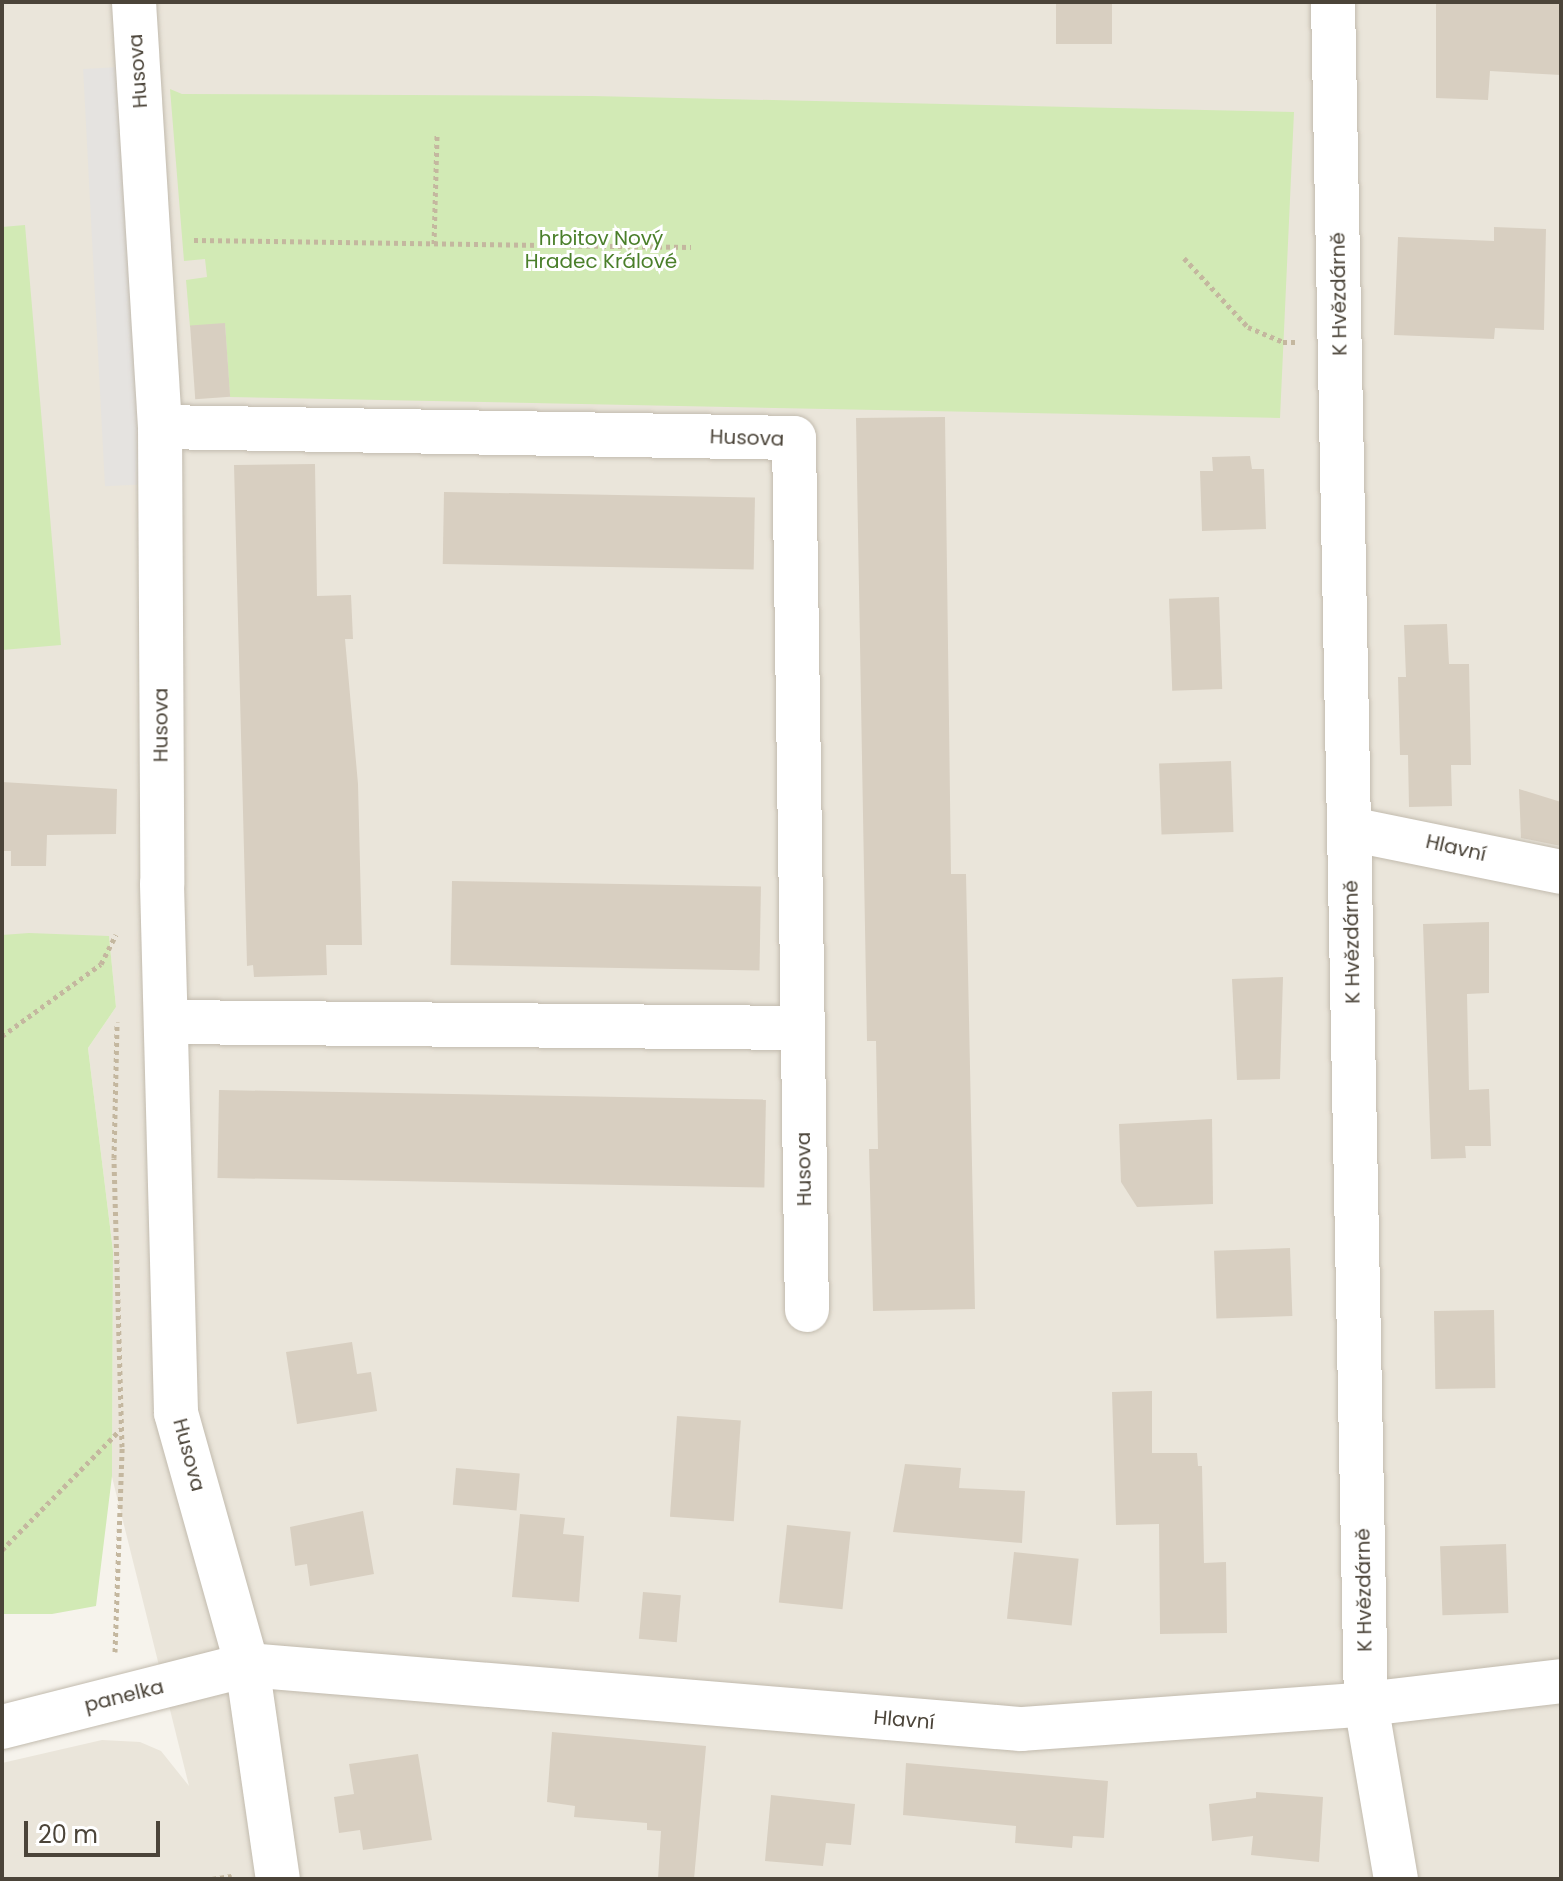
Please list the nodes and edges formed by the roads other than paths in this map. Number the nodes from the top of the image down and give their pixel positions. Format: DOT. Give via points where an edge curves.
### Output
graph roads {
  1 [pos="134,2"];
  2 [pos="1333,2"];
  3 [pos="160,427"];
  4 [pos="1350,829"];
  5 [pos="1561,872"];
  6 [pos="166,1022"];
  7 [pos="800,1028"];
  8 [pos="807,1310"];
  9 [pos="247,1665"];
  10 [pos="1561,1681"];
  11 [pos="1366,1704"];
  12 [pos="2,1727"];
  13 [pos="278,1879"];
  14 [pos="1396,1879"];
  1 -- 3 [label="street, Husova"];
  2 -- 4 [label="street, K Hvězdárně"];
  3 -- 6 [label="street, Husova"];
  3 -- 7 [label="street, Husova" via="794,438"];
  4 -- 5 [label="street, Hlavní"];
  4 -- 11 [label="street, K Hvězdárně"];
  6 -- 7 [label="street"];
  6 -- 9 [label="street, Husova" via="176,1413"];
  7 -- 8 [label="street, Husova"];
  9 -- 11 [label="street, Hlavní" via="1021,1729"];
  9 -- 12 [label="street, panelka"];
  9 -- 13 [label="street, Husova"];
  10 -- 11 [label="street, Hlavní"];
  11 -- 14 [label="street, K Hvězdárně"];
}
